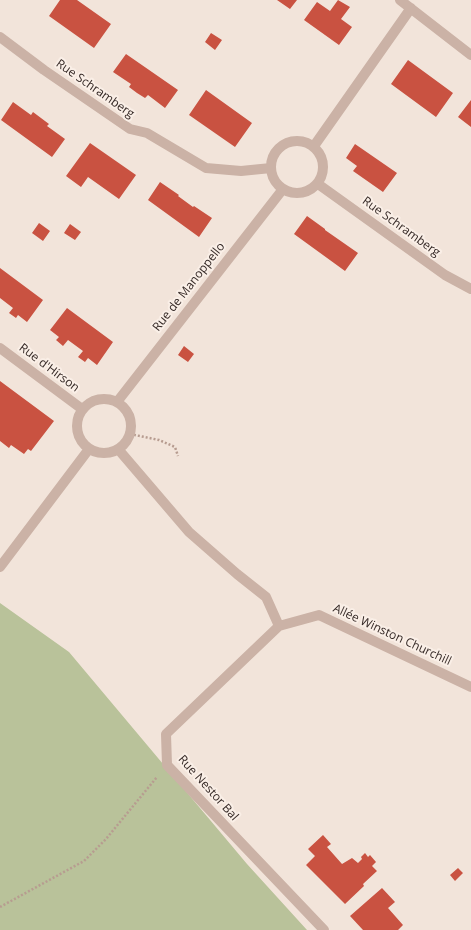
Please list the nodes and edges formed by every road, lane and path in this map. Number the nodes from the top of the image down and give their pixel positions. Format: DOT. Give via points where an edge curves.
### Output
graph roads {
  1 [pos="400,0"];
  2 [pos="412,8"];
  3 [pos="0,36"];
  4 [pos="471,55"];
  5 [pos="314,146"];
  6 [pos="271,168"];
  7 [pos="318,184"];
  8 [pos="283,189"];
  9 [pos="471,289"];
  10 [pos="0,348"];
  11 [pos="117,402"];
  12 [pos="82,409"];
  13 [pos="130,434"];
  14 [pos="89,449"];
  15 [pos="118,449"];
  16 [pos="178,456"];
  17 [pos="0,567"];
  18 [pos="279,626"];
  19 [pos="471,687"];
  20 [pos="167,765"];
  21 [pos="0,907"];
  22 [pos="324,930"];
  1 -- 2 [label="street"];
  2 -- 4 [label="street"];
  2 -- 5 [label="street"];
  3 -- 6 [label="street, Rue Schramberg" via="44,70 130,129 147,133 206,168 241,172"];
  5 -- 6 [label="street" via="299,140 286,143 273,156"];
  5 -- 7 [label="street" via="323,160 324,168"];
  6 -- 8 [label="street" via="274,179"];
  7 -- 8 [label="street" via="305,192 297,193"];
  7 -- 9 [label="street, Rue Schramberg" via="445,275"];
  8 -- 11 [label="street, Rue de Manoppello"];
  10 -- 12 [label="street, Rue d'Hirson"];
  11 -- 12 [label="street" via="102,399 93,401"];
  11 -- 13 [label="street" via="129,416"];
  12 -- 14 [label="street" via="76,427"];
  13 -- 15 [label="street"];
  13 -- 16 [label="path" via="159,440 175,447"];
  14 -- 15 [label="street" via="100,453"];
  14 -- 17 [label="street"];
  15 -- 18 [label="street" via="189,532 266,597"];
  18 -- 19 [label="street, Allée Winston Churchill" via="319,615"];
  18 -- 20 [label="street, Rue Nestor Bal" via="166,734"];
  20 -- 21 [label="path" via="106,840 84,861"];
  20 -- 22 [label="street, Rue Nestor Bal"];
}
